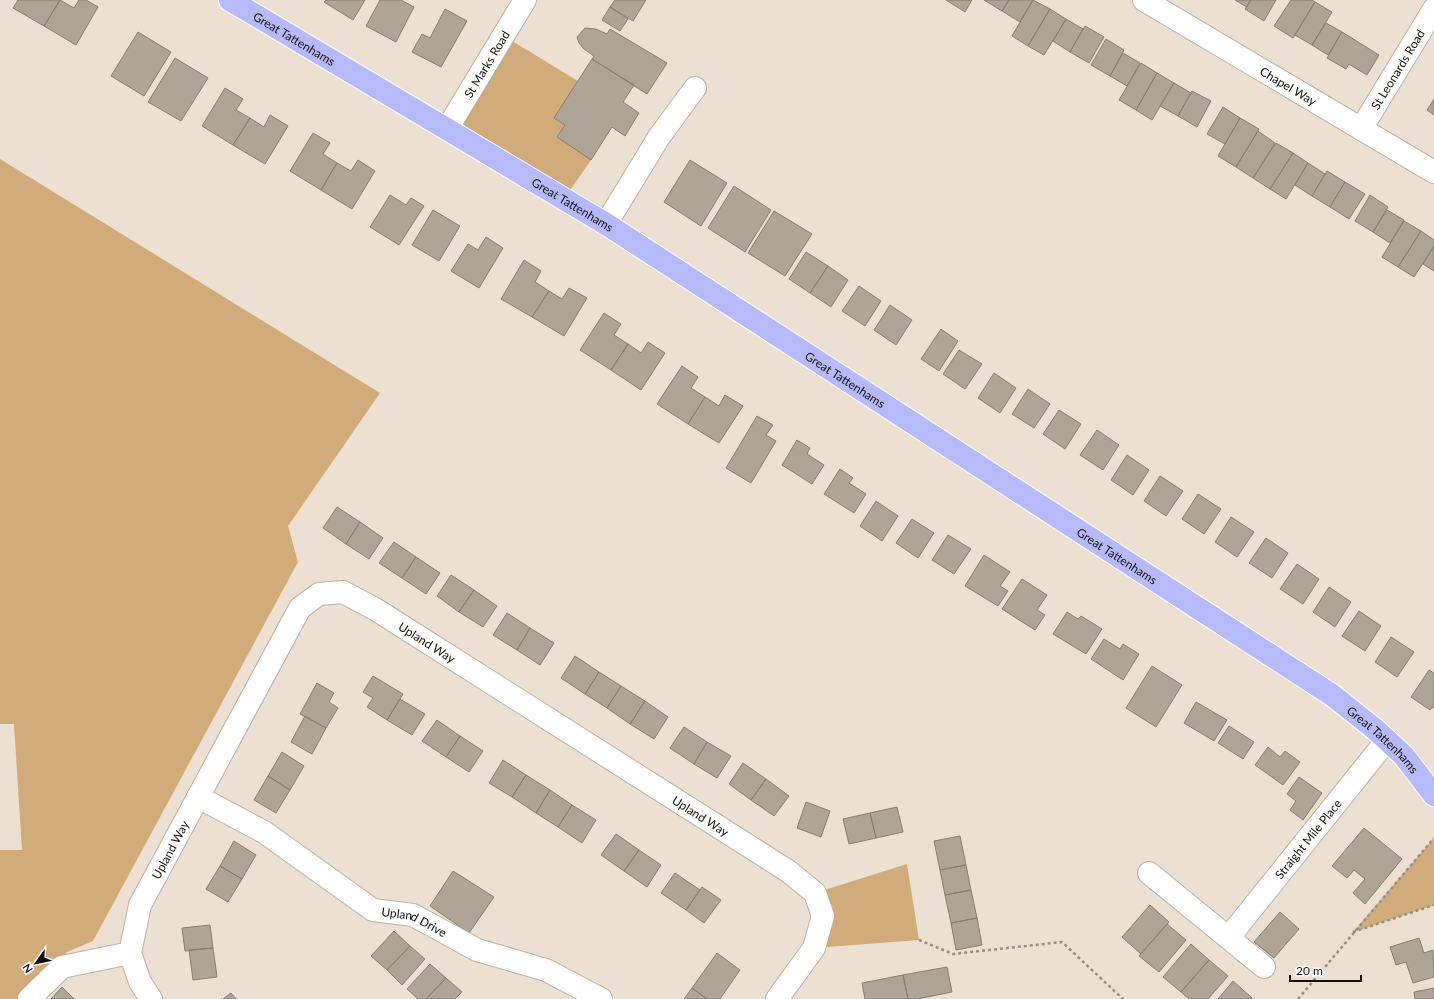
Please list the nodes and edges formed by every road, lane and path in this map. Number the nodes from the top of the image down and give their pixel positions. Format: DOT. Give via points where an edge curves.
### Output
graph roads {
  1 [pos="230,0"];
  2 [pos="525,0"];
  3 [pos="1144,0"];
  4 [pos="1434,9"];
  5 [pos="696,88"];
  6 [pos="447,129"];
  7 [pos="1361,129"];
  8 [pos="1434,172"];
  9 [pos="606,224"];
  10 [pos="1387,740"];
  11 [pos="1434,795"];
  12 [pos="198,798"];
  13 [pos="1434,838"];
  14 [pos="1149,873"];
  15 [pos="1434,905"];
  16 [pos="1353,932"];
  17 [pos="1229,937"];
  18 [pos="919,940"];
  19 [pos="130,953"];
  20 [pos="1264,967"];
  21 [pos="29,999"];
  22 [pos="151,999"];
  23 [pos="601,999"];
  24 [pos="777,999"];
  25 [pos="1123,999"];
  26 [pos="1298,999"];
  1 -- 6 [label="main road, Great Tattenhams"];
  2 -- 6 [label="street, St Marks Road"];
  3 -- 7 [label="street, Chapel Way"];
  4 -- 7 [label="street, St Leonards Road"];
  5 -- 9 [label="street" via="659,137"];
  6 -- 9 [label="main road, Great Tattenhams"];
  7 -- 8 [label="street, Chapel Way"];
  9 -- 10 [label="main road, Great Tattenhams" via="1332,695"];
  10 -- 11 [label="main road, Great Tattenhams" via="1404,756"];
  10 -- 17 [label="street, Straight Mile Place"];
  12 -- 19 [label="street, Upland Way" via="140,905"];
  12 -- 23 [label="street, Upland Drive" via="264,832 373,910 413,915 477,950 546,970"];
  12 -- 24 [label="street, Upland Way" via="300,608 319,594 343,592 375,609 788,871 815,893 823,916 814,948"];
  13 -- 16 [label="path"];
  14 -- 17 [label="street"];
  15 -- 16 [label="path"];
  16 -- 26 [label="path"];
  17 -- 20 [label="street"];
  18 -- 25 [label="path" via="953,954 1062,942"];
  19 -- 21 [label="street" via="62,967"];
  19 -- 22 [label="street" via="140,982"];
}
